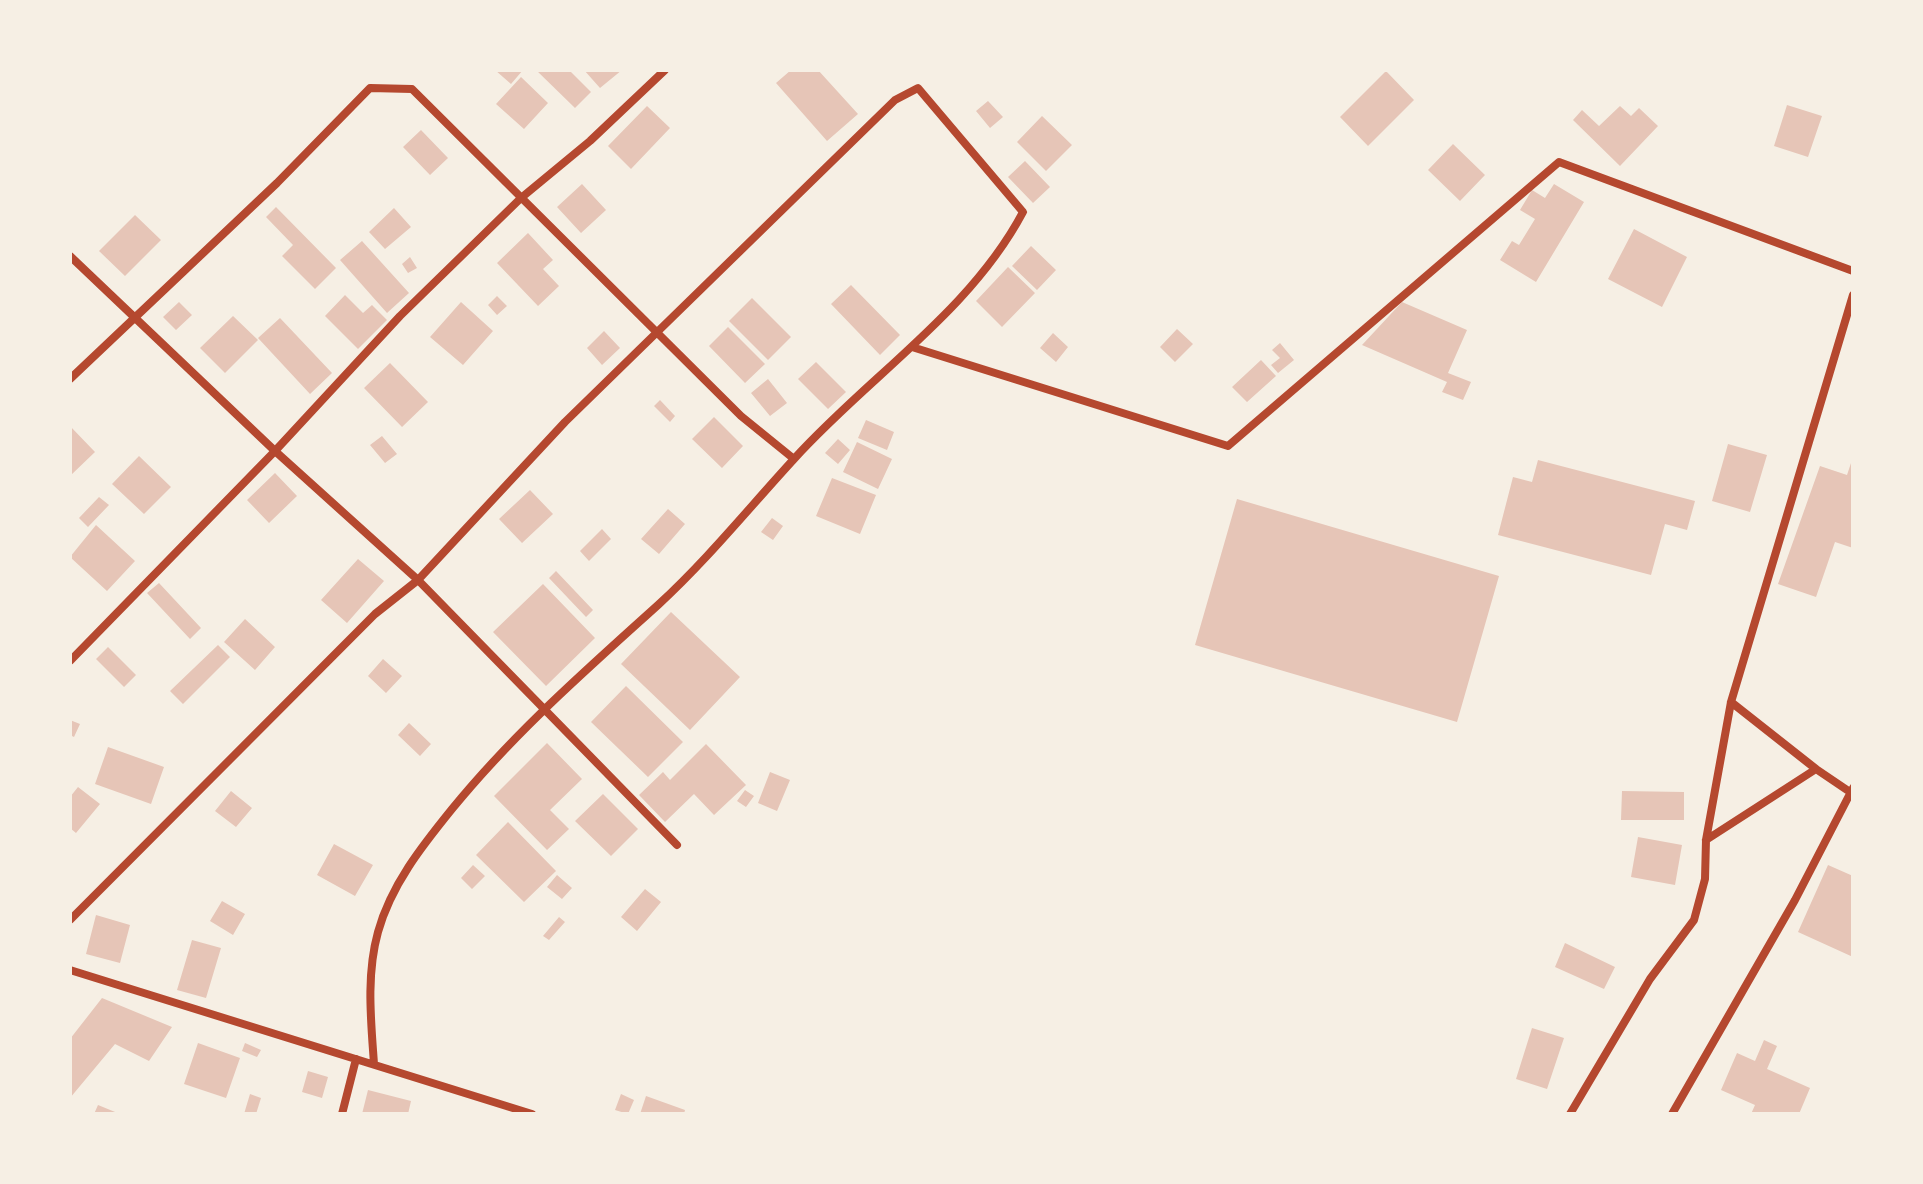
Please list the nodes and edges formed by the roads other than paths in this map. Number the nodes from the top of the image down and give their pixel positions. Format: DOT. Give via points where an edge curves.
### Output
graph roads {
  1 [pos="665,70"];
  2 [pos="521,198"];
  3 [pos="70,256"];
  4 [pos="1853,271"];
  5 [pos="1853,295"];
  6 [pos="134,316"];
  7 [pos="659,334"];
  8 [pos="912,347"];
  9 [pos="70,379"];
  10 [pos="275,451"];
  11 [pos="794,459"];
  12 [pos="418,580"];
  13 [pos="70,661"];
  14 [pos="1731,702"];
  15 [pos="543,707"];
  16 [pos="1816,769"];
  17 [pos="1851,790"];
  18 [pos="1706,840"];
  19 [pos="677,845"];
  20 [pos="70,920"];
  21 [pos="70,970"];
  22 [pos="356,1059"];
  23 [pos="374,1064"];
  24 [pos="342,1114"];
  25 [pos="532,1114"];
  26 [pos="1570,1114"];
  27 [pos="1672,1114"];
  1 -- 2 [label="street"];
  2 -- 6 [label="street" via="412,89 370,88"];
  2 -- 7 [label="street"];
  2 -- 10 [label="street" via="400,316"];
  3 -- 6 [label="street"];
  4 -- 8 [label="street" via="1559,162 1228,446"];
  5 -- 14 [label="street"];
  6 -- 9 [label="street"];
  6 -- 10 [label="street"];
  7 -- 8 [label="street" via="895,100 918,88 1023,212 1004,248"];
  7 -- 11 [label="street" via="741,416"];
  7 -- 12 [label="street" via="565,422"];
  8 -- 11 [label="street"];
  10 -- 12 [label="street"];
  10 -- 13 [label="street"];
  11 -- 15 [label="street" via="661,602"];
  12 -- 15 [label="street"];
  12 -- 20 [label="street" via="375,614"];
  14 -- 16 [label="street"];
  14 -- 18 [label="street"];
  15 -- 19 [label="street"];
  15 -- 23 [label="street" via="411,859 378,931 369,995"];
  16 -- 17 [label="street"];
  16 -- 18 [label="street"];
  17 -- 27 [label="street" via="1795,900"];
  18 -- 26 [label="street" via="1705,879 1694,920 1650,979"];
  21 -- 22 [label="street"];
  22 -- 23 [label="street"];
  22 -- 24 [label="street"];
  23 -- 25 [label="street"];
}
